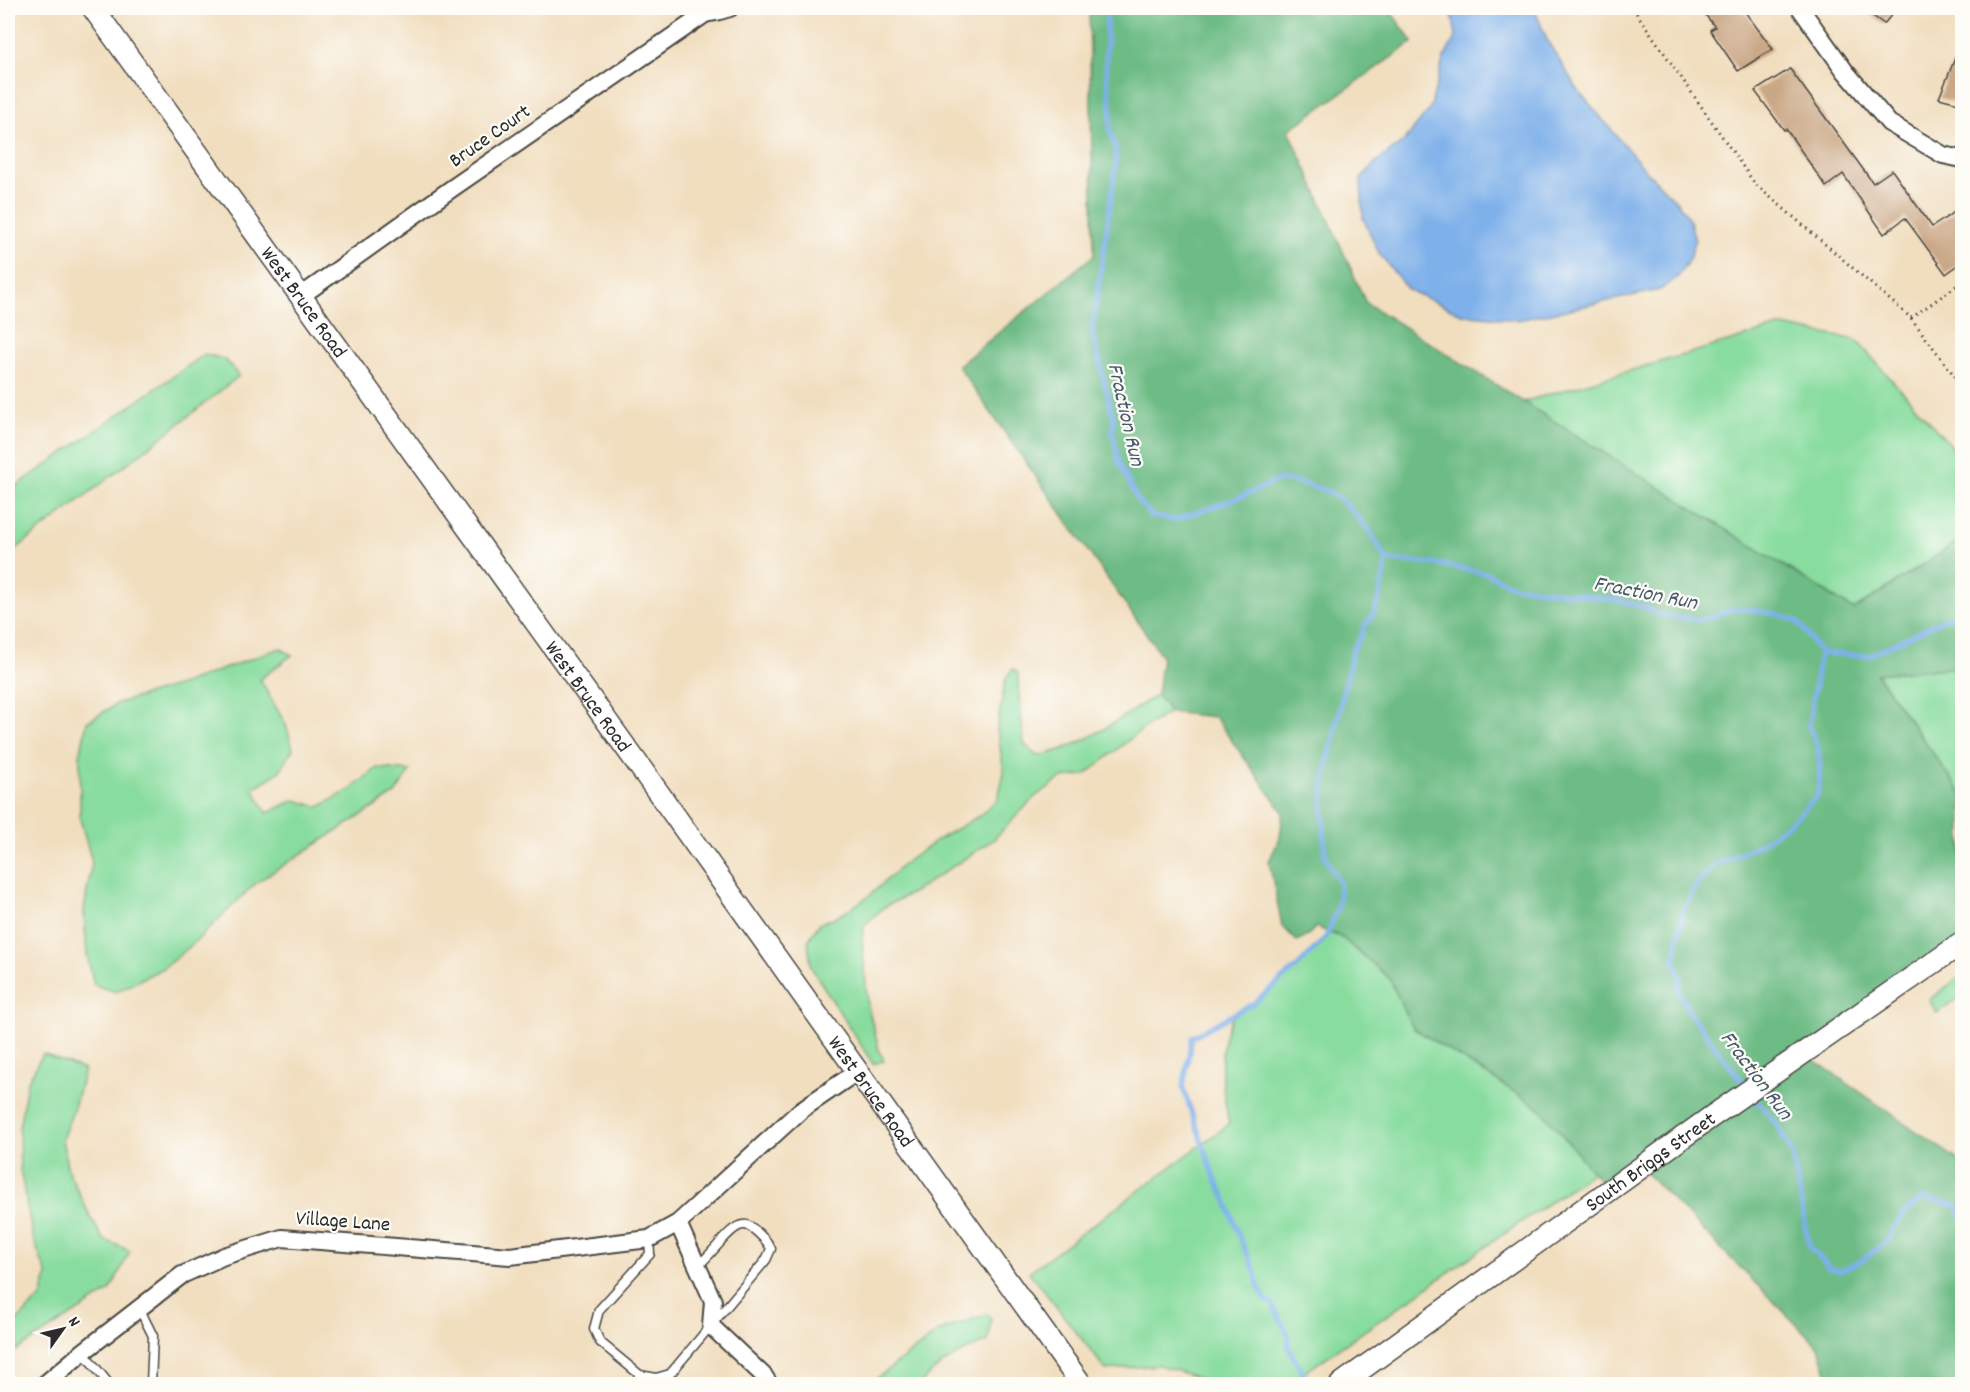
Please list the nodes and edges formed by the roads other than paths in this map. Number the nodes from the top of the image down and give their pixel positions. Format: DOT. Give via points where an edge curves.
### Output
graph roads {
  1 [pos="93,8"];
  2 [pos="730,8"];
  3 [pos="1800,8"];
  4 [pos="706,10"];
  5 [pos="1962,159"];
  6 [pos="301,296"];
  7 [pos="1962,943"];
  8 [pos="858,1071"];
  9 [pos="678,1223"];
  10 [pos="648,1239"];
  11 [pos="697,1266"];
  12 [pos="139,1308"];
  13 [pos="711,1326"];
  14 [pos="82,1352"];
  15 [pos="45,1384"];
  16 [pos="109,1384"];
  17 [pos="151,1384"];
  18 [pos="770,1384"];
  19 [pos="1081,1384"];
  20 [pos="1341,1384"];
  1 -- 6 [label="street, West Bruce Road"];
  2 -- 4 [label="street, Bruce Court"];
  3 -- 5 [label="street" via="1889,123 1943,155"];
  4 -- 6 [label="street, Bruce Court"];
  6 -- 8 [label="street, West Bruce Road"];
  7 -- 20 [label="street, South Briggs Street"];
  8 -- 9 [label="street, Village Lane" via="801,1110"];
  8 -- 19 [label="street, West Bruce Road"];
  9 -- 10 [label="street, Village Lane"];
  9 -- 11 [label="street"];
  10 -- 12 [label="street, Village Lane" via="510,1256 282,1238 224,1256 182,1275"];
  10 -- 13 [label="lane" via="650,1254 599,1310 594,1329 600,1342 640,1375 656,1378 670,1374"];
  11 -- 13 [label="street" via="713,1301"];
  11 -- 13 [label="lane" via="742,1225 748,1225 771,1249"];
  12 -- 14 [label="street, Village Lane"];
  12 -- 17 [label="lane" via="153,1336"];
  13 -- 18 [label="street"];
  14 -- 15 [label="street, Village Lane"];
  14 -- 16 [label="lane"];
}
